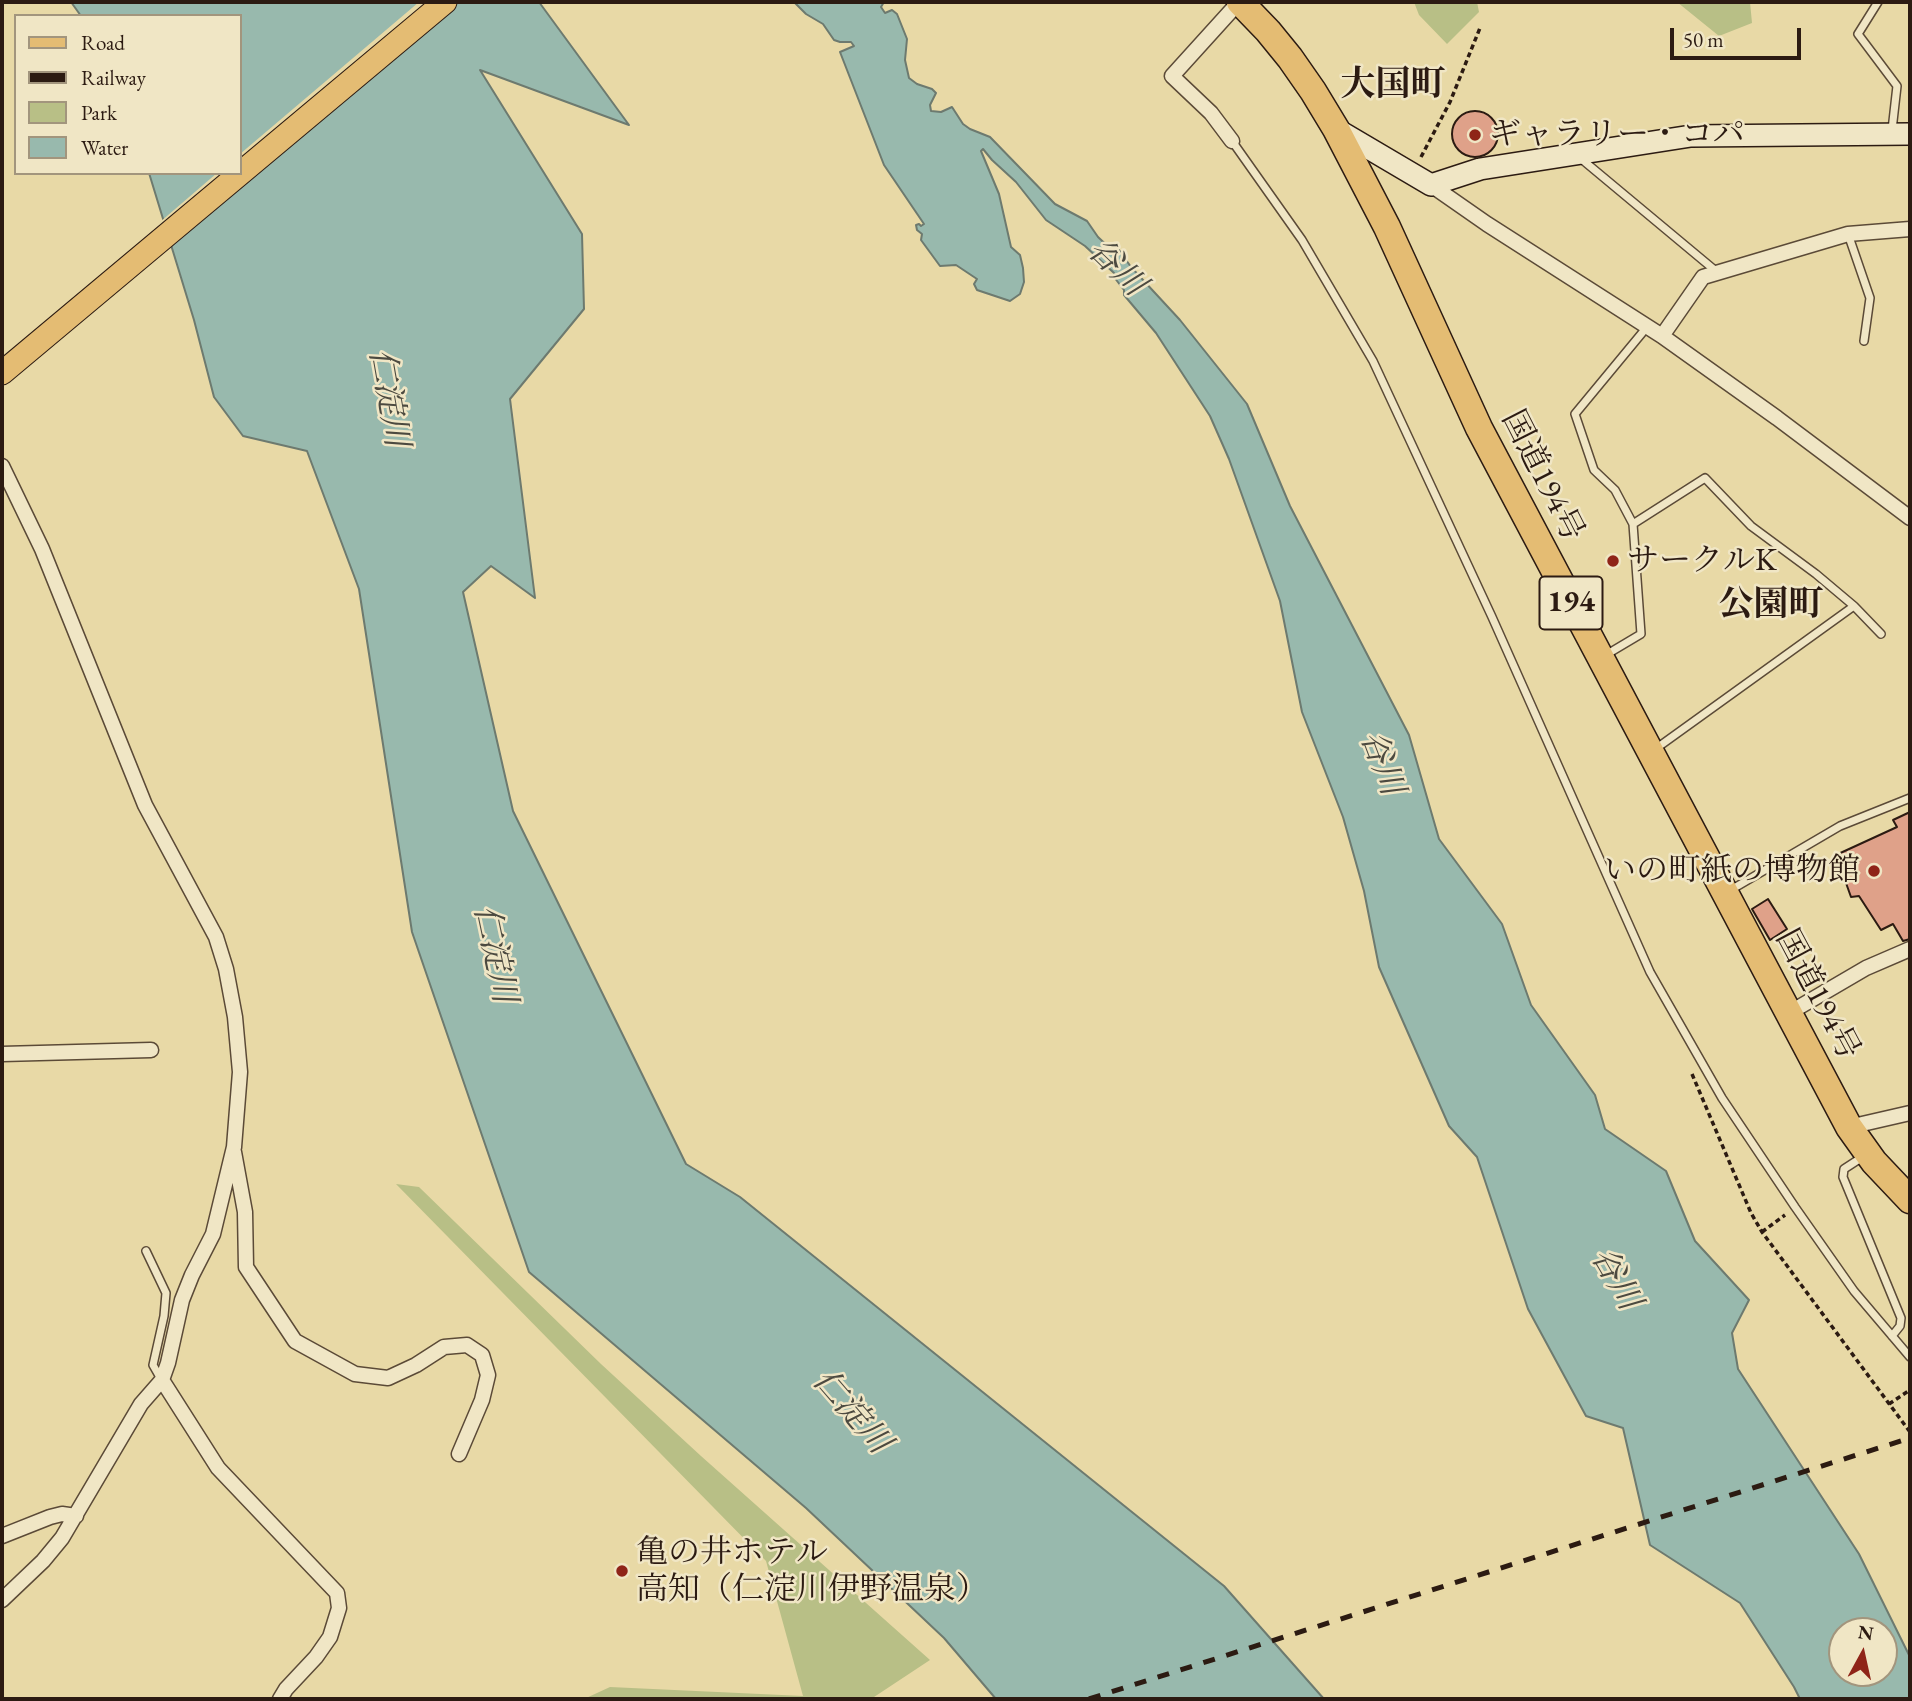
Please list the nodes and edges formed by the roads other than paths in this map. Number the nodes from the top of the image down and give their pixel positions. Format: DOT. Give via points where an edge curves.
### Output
graph roads {
  1 [pos="445,2"];
  2 [pos="1240,2"];
  3 [pos="1878,2"];
  4 [pos="1336,129"];
  5 [pos="1901,134"];
  6 [pos="1232,141"];
  7 [pos="1576,154"];
  8 [pos="242,172"];
  9 [pos="238,175"];
  10 [pos="1421,180"];
  11 [pos="1910,229"];
  12 [pos="1848,233"];
  13 [pos="1717,272"];
  14 [pos="1648,327"];
  15 [pos="1662,336"];
  16 [pos="1864,341"];
  17 [pos="5,370"];
  18 [pos="2,466"];
  19 [pos="1910,518"];
  20 [pos="1633,524"];
  21 [pos="1854,606"];
  22 [pos="1881,634"];
  23 [pos="1600,657"];
  24 [pos="1650,752"];
  25 [pos="1910,797"];
  26 [pos="1726,893"];
  27 [pos="1910,949"];
  28 [pos="1789,1013"];
  29 [pos="151,1050"];
  30 [pos="2,1054"];
  31 [pos="1910,1113"];
  32 [pos="1849,1127"];
  33 [pos="233,1147"];
  34 [pos="1867,1153"];
  35 [pos="1910,1200"];
  36 [pos="146,1251"];
  37 [pos="1892,1336"];
  38 [pos="1910,1357"];
  39 [pos="162,1380"];
  40 [pos="459,1454"];
  41 [pos="76,1516"];
  42 [pos="2,1536"];
  43 [pos="2,1601"];
  44 [pos="280,1699"];
  1 -- 8 [label="main road"];
  2 -- 4 [label="highway, 国道194号 / 194" via="1290,58"];
  2 -- 6 [label="street" via="1172,76 1211,113"];
  3 -- 5 [label="lane" via="1858,34 1897,86"];
  4 -- 10 [label="street"];
  4 -- 23 [label="highway, 国道194号 / 194" via="1387,227 1479,428"];
  5 -- 7 [label="street" via="1691,136"];
  6 -- 37 [label="lane" via="1302,240 1373,362 1650,972 1722,1098 1854,1291"];
  7 -- 10 [label="street"];
  7 -- 13 [label="lane"];
  9 -- 17 [label="main road"];
  10 -- 14 [label="street"];
  11 -- 12 [label="street"];
  12 -- 13 [label="street"];
  12 -- 16 [label="lane" via="1870,298"];
  13 -- 15 [label="street" via="1703,276"];
  14 -- 15 [label="street"];
  14 -- 20 [label="lane" via="1575,414 1594,470 1615,490"];
  15 -- 19 [label="street"];
  18 -- 33 [label="street" via="42,549 145,806 216,936 235,1017 240,1072"];
  20 -- 21 [label="lane" via="1705,478 1751,526"];
  20 -- 23 [label="lane" via="1640,634"];
  21 -- 22 [label="lane"];
  21 -- 24 [label="lane"];
  23 -- 24 [label="highway, 国道194号 / 194"];
  24 -- 26 [label="highway, 国道194号 / 194"];
  25 -- 26 [label="lane" via="1840,826"];
  26 -- 28 [label="highway, 国道194号 / 194"];
  27 -- 28 [label="street" via="1866,968"];
  28 -- 32 [label="highway, 国道194号 / 194"];
  29 -- 30 [label="street"];
  31 -- 32 [label="street"];
  32 -- 34 [label="highway, 国道194号 / 194"];
  33 -- 39 [label="street" via="213,1234 182,1300"];
  33 -- 40 [label="street" via="245,1212 246,1267 295,1341 355,1374 388,1378 444,1346 467,1345 482,1355 488,1375"];
  34 -- 35 [label="highway, 国道194号 / 194"];
  34 -- 37 [label="lane" via="1844,1169 1843,1177 1901,1318"];
  36 -- 39 [label="lane" via="166,1293 153,1365"];
  37 -- 38 [label="lane"];
  39 -- 41 [label="street" via="141,1404"];
  39 -- 44 [label="street" via="218,1468 337,1593 339,1608 330,1637"];
  41 -- 42 [label="street" via="50,1517"];
  41 -- 43 [label="street" via="43,1561"];
}
